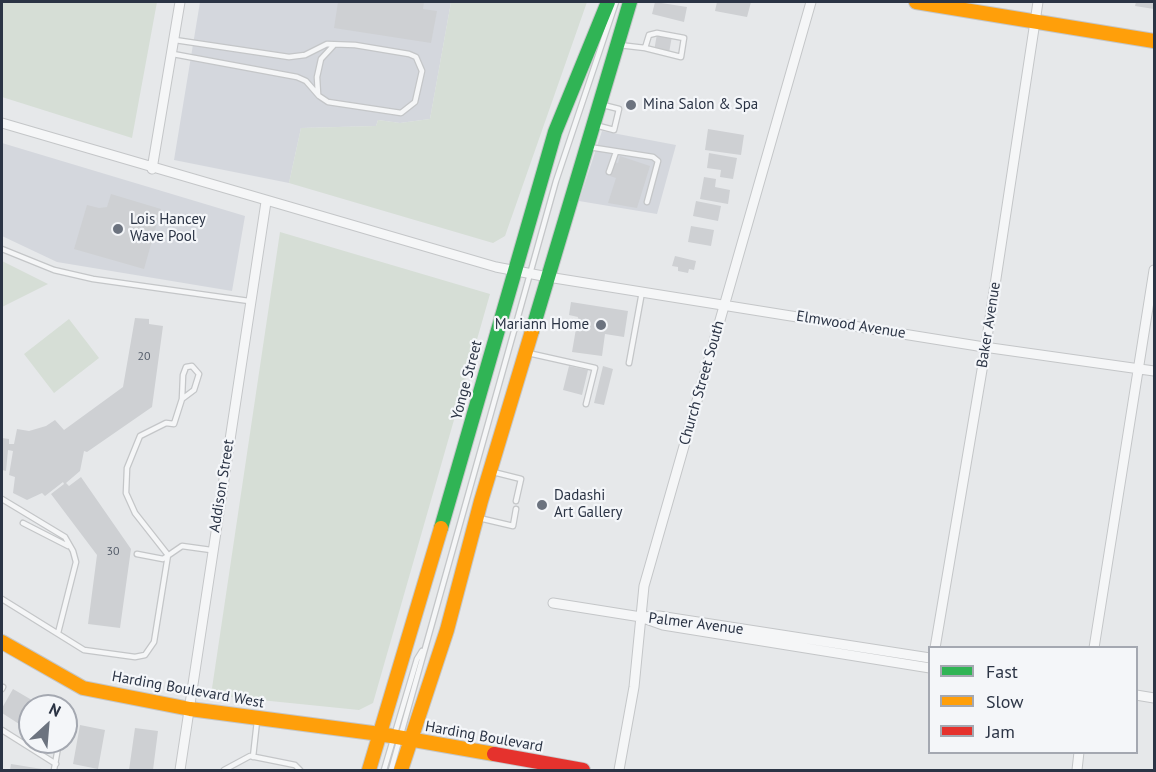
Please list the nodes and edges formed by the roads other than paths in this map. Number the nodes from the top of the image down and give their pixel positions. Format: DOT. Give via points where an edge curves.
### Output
graph roads {
  1 [pos="180,2"];
  2 [pos="608,2"];
  3 [pos="616,2"];
  4 [pos="630,2"];
  5 [pos="811,2"];
  6 [pos="916,2"];
  7 [pos="1038,2"];
  8 [pos="1035,22"];
  9 [pos="593,39"];
  10 [pos="175,40"];
  11 [pos="1155,41"];
  12 [pos="336,43"];
  13 [pos="617,44"];
  14 [pos="645,48"];
  15 [pos="172,54"];
  16 [pos="595,60"];
  17 [pos="318,96"];
  18 [pos="598,104"];
  19 [pos="2,123"];
  20 [pos="592,125"];
  21 [pos="586,146"];
  22 [pos="616,152"];
  23 [pos="152,169"];
  24 [pos="609,172"];
  25 [pos="266,202"];
  26 [pos="647,202"];
  27 [pos="2,249"];
  28 [pos="1155,270"];
  29 [pos="515,271"];
  30 [pos="530,274"];
  31 [pos="548,278"];
  32 [pos="642,292"];
  33 [pos="249,301"];
  34 [pos="724,305"];
  35 [pos="984,347"];
  36 [pos="526,352"];
  37 [pos="628,363"];
  38 [pos="1137,368"];
  39 [pos="1155,371"];
  40 [pos="182,399"];
  41 [pos="585,404"];
  42 [pos="490,471"];
  43 [pos="2,499"];
  44 [pos="516,501"];
  45 [pos="516,509"];
  46 [pos="477,518"];
  47 [pos="23,523"];
  48 [pos="71,547"];
  49 [pos="211,550"];
  50 [pos="137,554"];
  51 [pos="168,555"];
  52 [pos="2,599"];
  53 [pos="554,603"];
  54 [pos="641,617"];
  55 [pos="58,633"];
  56 [pos="2,642"];
  57 [pos="935,646"];
  58 [pos="1094,646"];
  59 [pos="928,658"];
  60 [pos="928,668"];
  61 [pos="1138,695"];
  62 [pos="1155,698"];
  63 [pos="190,709"];
  64 [pos="257,719"];
  65 [pos="2,730"];
  66 [pos="396,738"];
  67 [pos="57,754"];
  68 [pos="1079,754"];
  69 [pos="253,757"];
  70 [pos="56,764"];
  71 [pos="555,768"];
  72 [pos="54,771"];
  73 [pos="180,771"];
  74 [pos="224,771"];
  75 [pos="300,771"];
  76 [pos="369,771"];
  77 [pos="384,771"];
  78 [pos="391,771"];
  79 [pos="401,771"];
  80 [pos="584,771"];
  81 [pos="620,771"];
  82 [pos="1077,771"];
  1 -- 10 [label="street"];
  2 -- 9 [label="main road, Yonge Street"];
  3 -- 16 [label="lane"];
  4 -- 13 [label="main road, Yonge Street"];
  5 -- 34 [label="street, Church Street South"];
  6 -- 8 [label="main road"];
  7 -- 8 [label="street, Baker Avenue"];
  8 -- 11 [label="main road"];
  8 -- 35 [label="street, Baker Avenue"];
  9 -- 16 [label="lane"];
  9 -- 29 [label="main road, Yonge Street" via="555,132"];
  10 -- 12 [label="lane" via="289,57"];
  10 -- 15 [label="street"];
  12 -- 17 [label="lane" via="321,59 316,77"];
  12 -- 17 [label="lane" via="416,57 422,71 417,97 412,107 401,113 328,102"];
  13 -- 14 [label="lane"];
  13 -- 18 [label="main road, Yonge Street"];
  14 -- 14 [label="lane" via="649,35 684,38 681,57"];
  15 -- 17 [label="lane" via="297,77 311,85"];
  15 -- 23 [label="street"];
  16 -- 30 [label="lane"];
  18 -- 20 [label="main road, Yonge Street"];
  18 -- 20 [label="lane" via="619,109 614,130"];
  19 -- 23 [label="street, Elmwood Avenue"];
  20 -- 21 [label="main road, Yonge Street"];
  21 -- 22 [label="lane"];
  21 -- 31 [label="main road, Yonge Street"];
  22 -- 24 [label="lane"];
  22 -- 26 [label="lane" via="658,161"];
  23 -- 25 [label="street, Elmwood Avenue"];
  25 -- 29 [label="street, Elmwood Avenue"];
  25 -- 33 [label="street, Addison Street"];
  27 -- 33 [label="lane" via="54,270 93,279"];
  28 -- 38 [label="street"];
  29 -- 30 [label="street, Elmwood Avenue"];
  29 -- 66 [label="main road, Yonge Street" via="468,442"];
  30 -- 31 [label="street, Elmwood Avenue"];
  30 -- 66 [label="lane" via="422,662"];
  31 -- 32 [label="street, Elmwood Avenue"];
  31 -- 36 [label="main road, Yonge Street"];
  32 -- 34 [label="street, Elmwood Avenue"];
  32 -- 37 [label="lane"];
  33 -- 49 [label="street, Addison Street"];
  34 -- 35 [label="street, Elmwood Avenue"];
  34 -- 54 [label="street, Church Street South" via="644,586"];
  35 -- 38 [label="street, Elmwood Avenue"];
  35 -- 57 [label="street, Baker Avenue"];
  36 -- 41 [label="lane" via="595,368"];
  36 -- 42 [label="main road, Yonge Street"];
  38 -- 39 [label="street, Elmwood Avenue"];
  38 -- 58 [label="street"];
  40 -- 40 [label="lane" via="194,390 199,374 192,366 186,367 183,375"];
  40 -- 51 [label="lane" via="174,424 166,423 140,436 127,468 126,493 135,513"];
  42 -- 44 [label="lane" via="521,479"];
  42 -- 46 [label="main road, Yonge Street"];
  43 -- 48 [label="lane" via="65,537"];
  45 -- 46 [label="lane" via="513,526"];
  46 -- 66 [label="main road, Yonge Street" via="444,640"];
  47 -- 48 [label="lane"];
  48 -- 55 [label="lane" via="76,562"];
  49 -- 51 [label="lane" via="182,546"];
  49 -- 63 [label="street, Addison Street"];
  50 -- 51 [label="lane" via="163,559"];
  51 -- 55 [label="lane" via="154,642 145,655 84,650"];
  52 -- 55 [label="lane"];
  53 -- 54 [label="street"];
  54 -- 59 [label="street, Palmer Avenue" via="659,616"];
  54 -- 60 [label="street, Palmer Avenue" via="663,625"];
  54 -- 81 [label="street, Church Street South"];
  56 -- 63 [label="main road, Harding Boulevard West" via="82,688"];
  61 -- 62 [label="street"];
  63 -- 64 [label="main road, Harding Boulevard West"];
  63 -- 73 [label="street, Addison Street"];
  64 -- 66 [label="main road, Harding Boulevard West"];
  64 -- 69 [label="lane"];
  65 -- 70 [label="lane"];
  66 -- 71 [label="main road, Harding Boulevard"];
  66 -- 76 [label="main road, Yonge Street"];
  66 -- 77 [label="lane"];
  66 -- 78 [label="lane"];
  66 -- 79 [label="main road, Yonge Street"];
  67 -- 70 [label="lane"];
  68 -- 82 [label="street"];
  69 -- 74 [label="lane" via="237,761"];
  69 -- 75 [label="lane" via="295,765"];
  70 -- 72 [label="lane"];
  71 -- 80 [label="main road, Harding Boulevard"];
}
